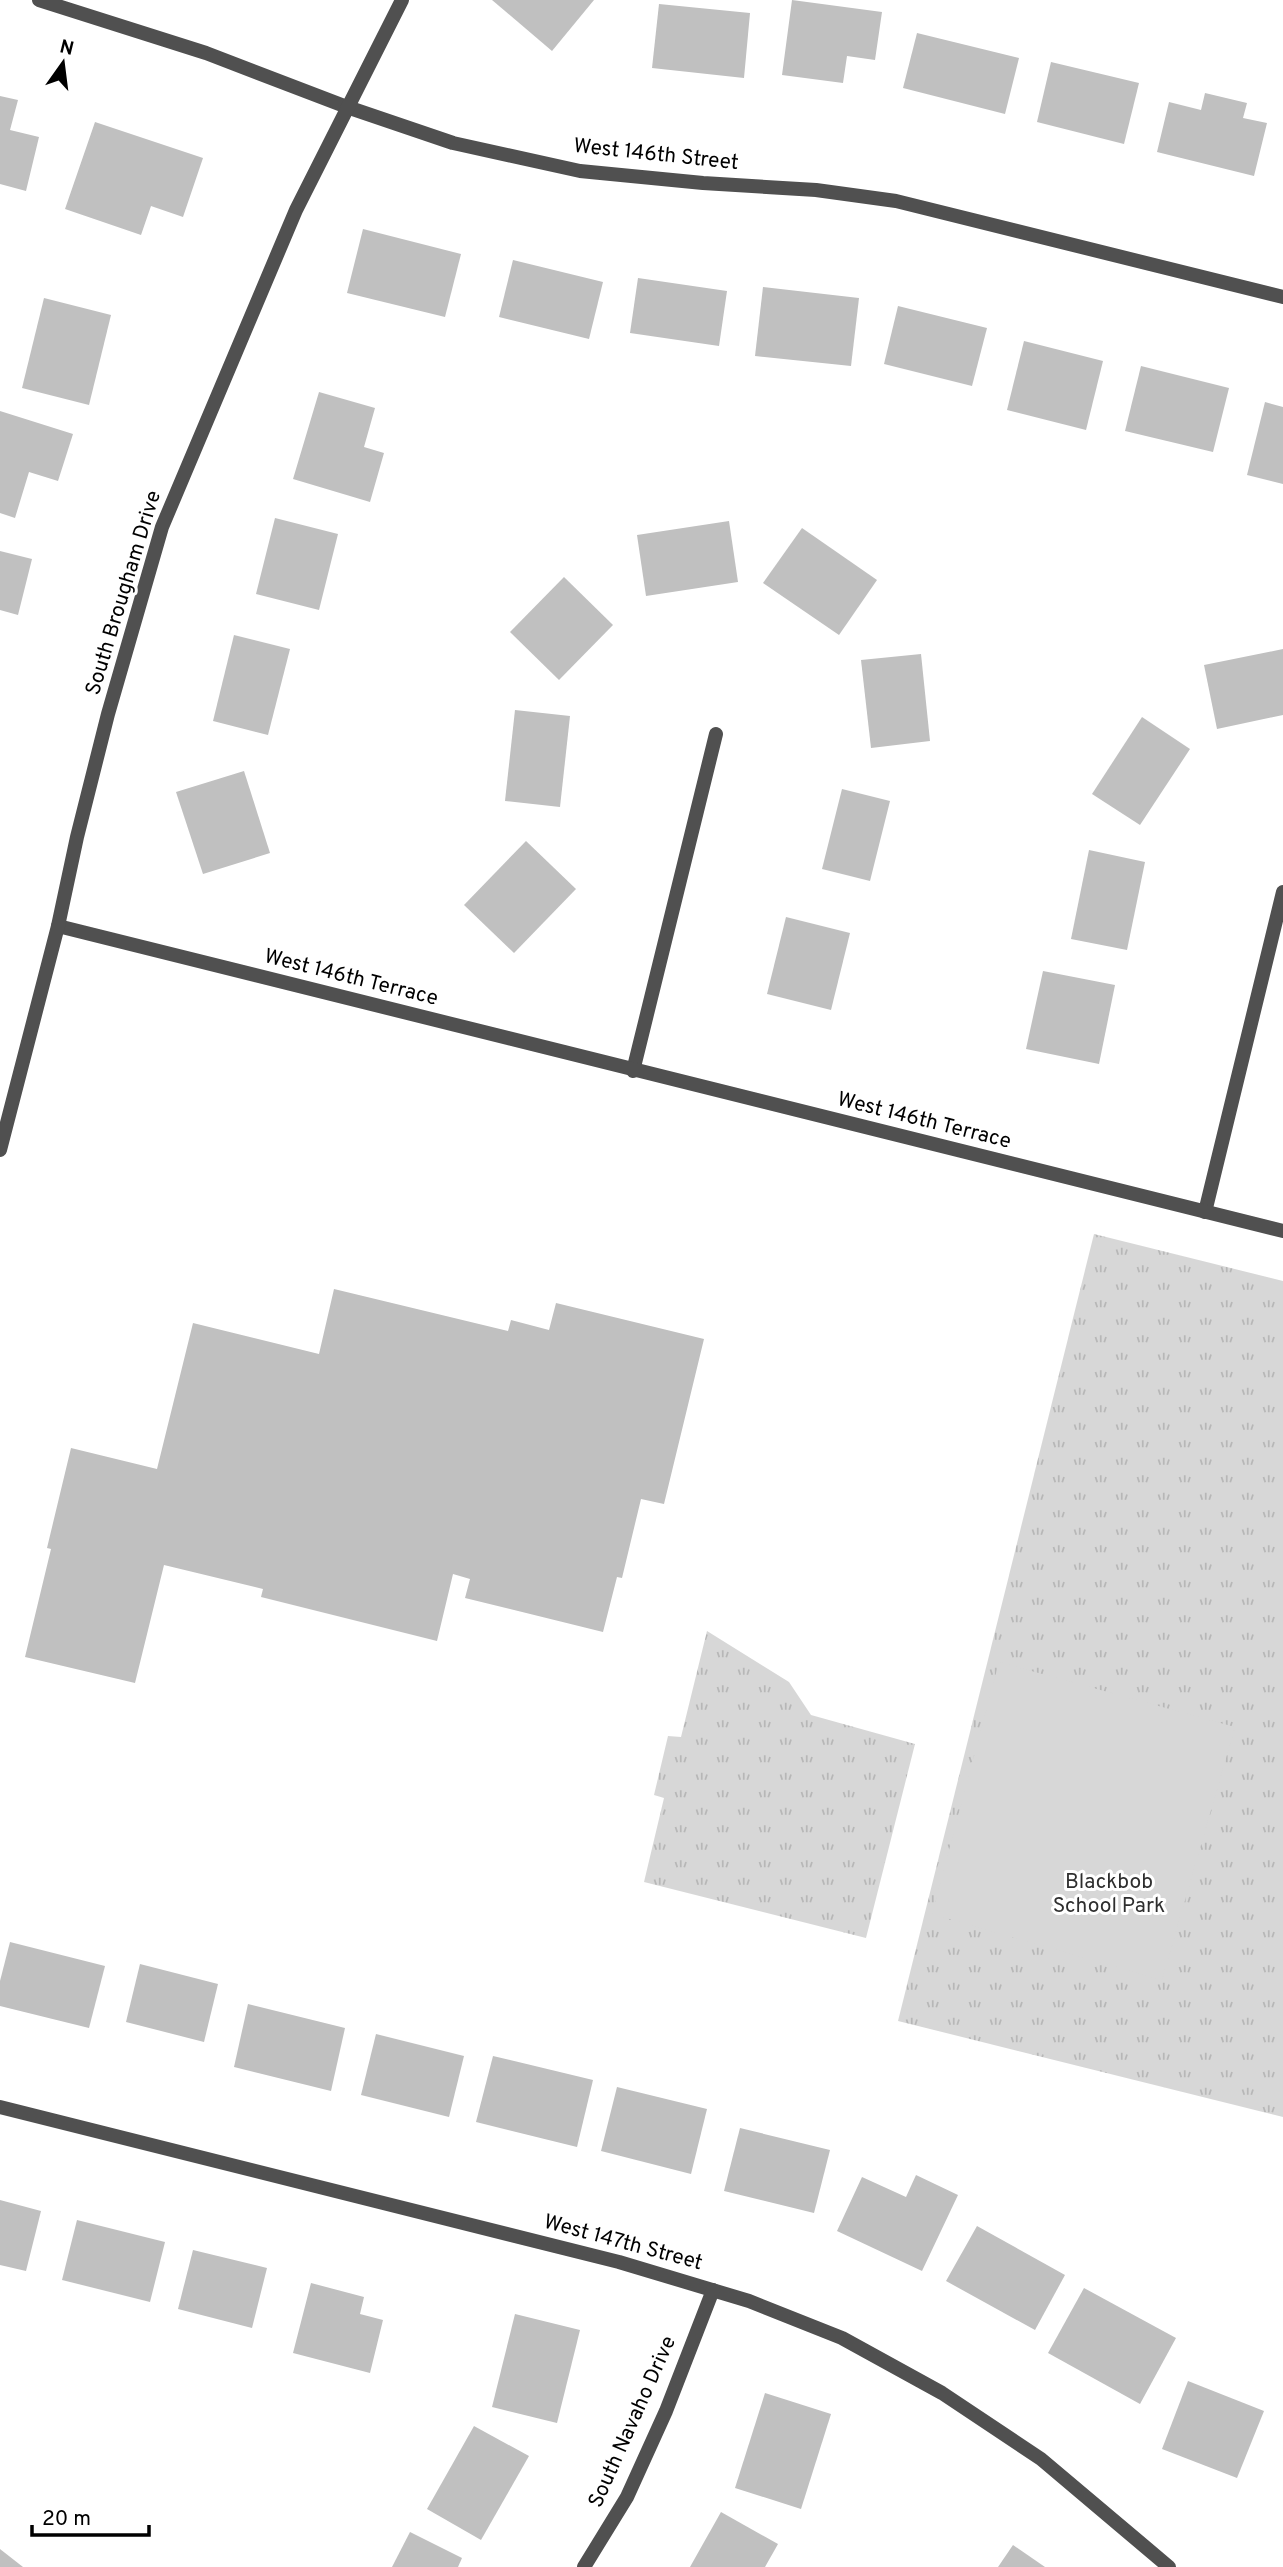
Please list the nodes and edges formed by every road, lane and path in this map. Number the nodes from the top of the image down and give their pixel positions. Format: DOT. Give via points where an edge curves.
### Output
graph roads {
  1 [pos="39,0"];
  2 [pos="402,0"];
  3 [pos="347,107"];
  4 [pos="1283,297"];
  5 [pos="716,734"];
  6 [pos="1283,892"];
  7 [pos="58,926"];
  8 [pos="633,1071"];
  9 [pos="0,1150"];
  10 [pos="1205,1212"];
  11 [pos="1283,1231"];
  12 [pos="0,2107"];
  13 [pos="713,2290"];
  14 [pos="584,2567"];
  15 [pos="1169,2567"];
  1 -- 3 [label="street, West 146th Street" via="206,54"];
  2 -- 3 [label="street, South Brougham Drive"];
  3 -- 4 [label="street, West 146th Street" via="453,143 580,171 896,201"];
  3 -- 7 [label="street, South Brougham Drive" via="296,210 162,527 108,714"];
  5 -- 8 [label="street"];
  6 -- 10 [label="street"];
  7 -- 8 [label="street, West 146th Terrace"];
  7 -- 9 [label="street, South Brougham Drive"];
  8 -- 10 [label="street, West 146th Terrace"];
  10 -- 11 [label="street, West 146th Terrace"];
  12 -- 13 [label="street, West 147th Street" via="619,2262"];
  13 -- 14 [label="street, South Navaho Drive" via="627,2497"];
  13 -- 15 [label="street, West 147th Street" via="842,2338 942,2393 1041,2459"];
}
